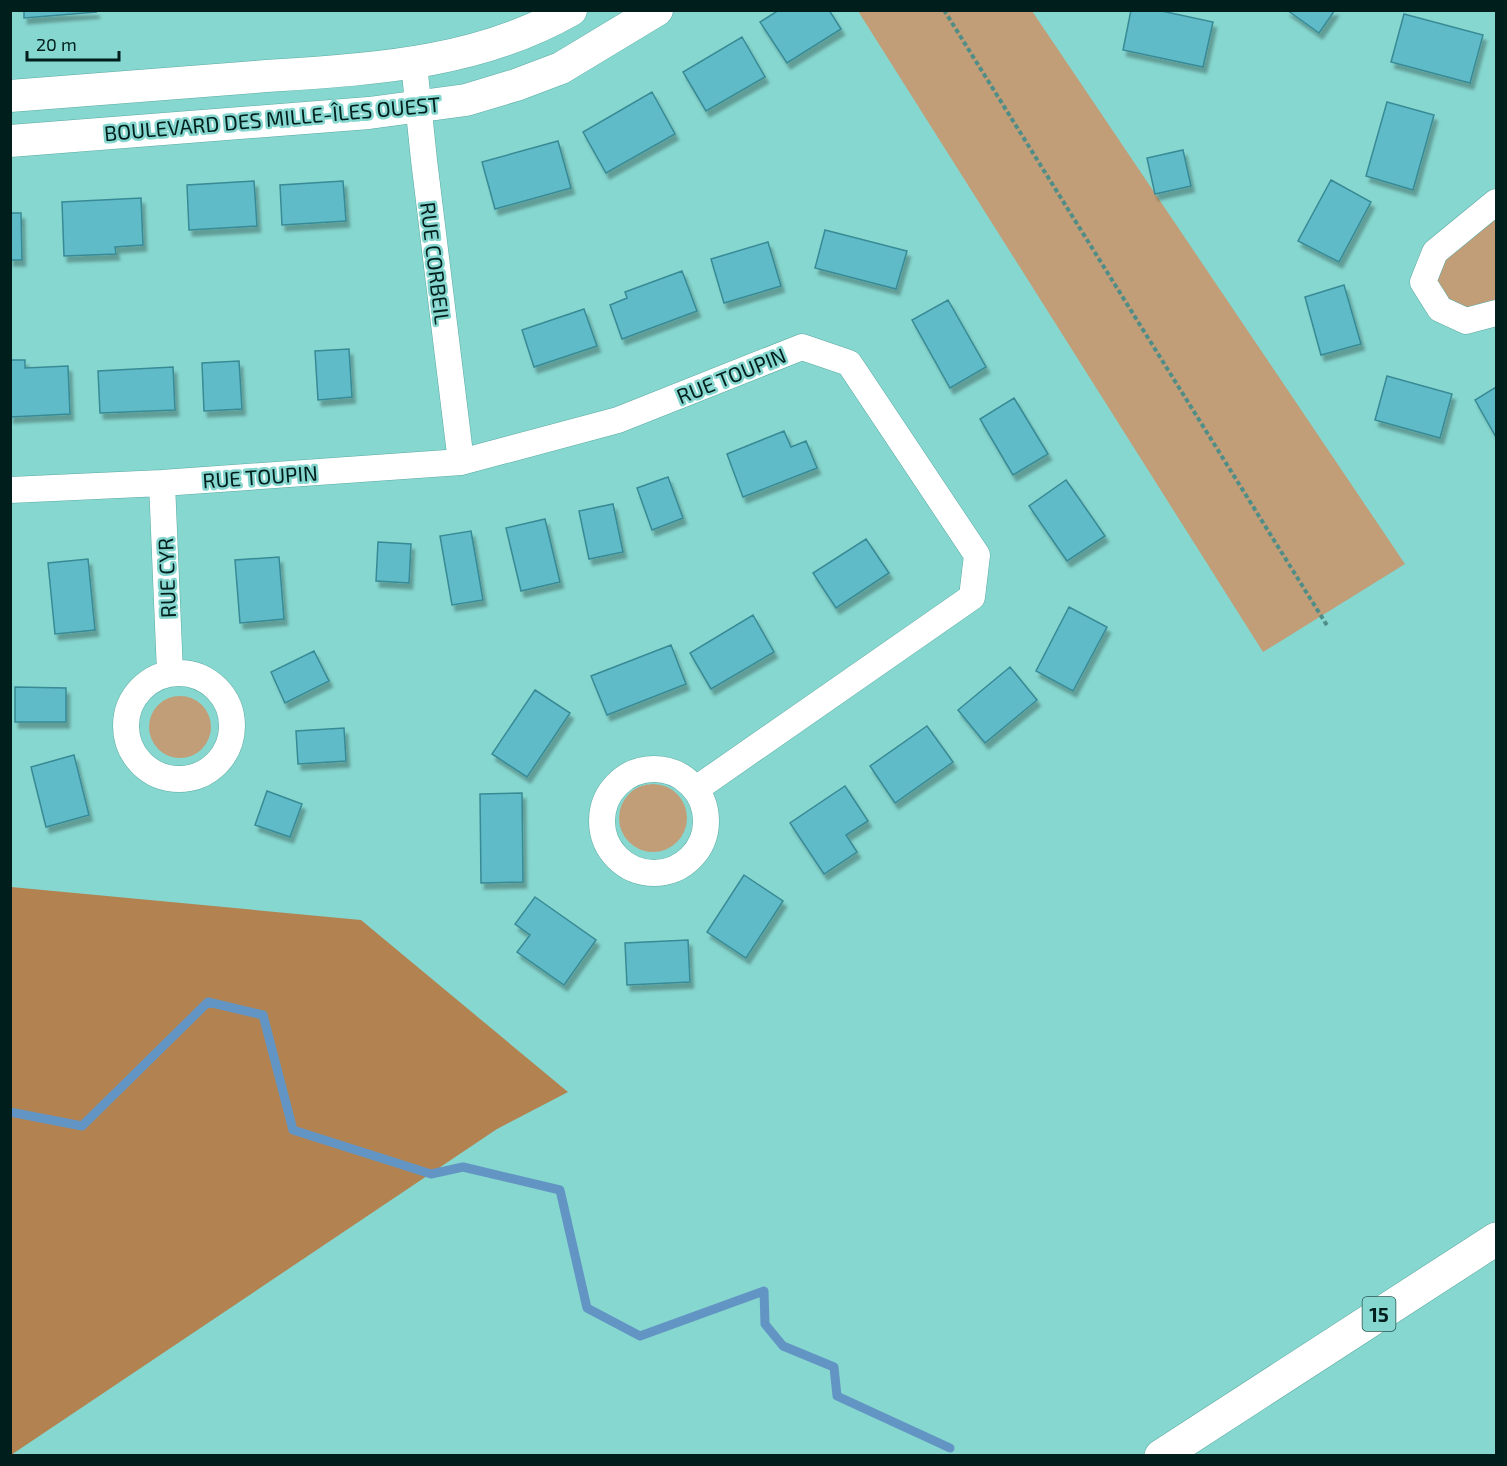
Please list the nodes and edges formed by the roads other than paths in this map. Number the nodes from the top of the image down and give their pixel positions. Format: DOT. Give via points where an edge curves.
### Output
graph roads {
  1 [pos="571,10"];
  2 [pos="657,10"];
  3 [pos="414,64"];
  4 [pos="10,96"];
  5 [pos="419,107"];
  6 [pos="10,141"];
  7 [pos="1497,202"];
  8 [pos="1497,313"];
  9 [pos="461,462"];
  10 [pos="162,483"];
  11 [pos="10,490"];
  12 [pos="170,673"];
  13 [pos="696,789"];
  14 [pos="1497,1239"];
  15 [pos="1161,1455"];
  1 -- 3 [label="street, BOULEVARD DES MILLE-ÎLES OUEST" via="492,45"];
  2 -- 5 [label="street, BOULEVARD DES MILLE-ÎLES OUEST" via="585,55 545,74 475,98"];
  3 -- 4 [label="street, BOULEVARD DES MILLE-ÎLES OUEST"];
  3 -- 5 [label="street, RUE CORBEIL"];
  5 -- 6 [label="street, BOULEVARD DES MILLE-ÎLES OUEST"];
  5 -- 9 [label="street, RUE CORBEIL"];
  7 -- 8 [label="street" via="1435,252 1423,282 1440,309 1466,321"];
  9 -- 10 [label="street, RUE TOUPIN"];
  9 -- 13 [label="street, RUE TOUPIN" via="618,420 802,346 849,363 978,555 972,597"];
  10 -- 11 [label="street, RUE TOUPIN"];
  10 -- 12 [label="street, RUE CYR"];
  12 -- 12 [label="street" via="138,691 129,708 128,743 137,760 157,775 184,780 201,775 221,759 230,743 231,712 223,695 209,682 192,674"];
  13 -- 13 [label="street" via="666,769 647,768 614,786 602,809 601,827 615,857 642,872 659,873 677,868 694,854 703,838 706,820"];
  14 -- 15 [label="highway, 15"];
}
